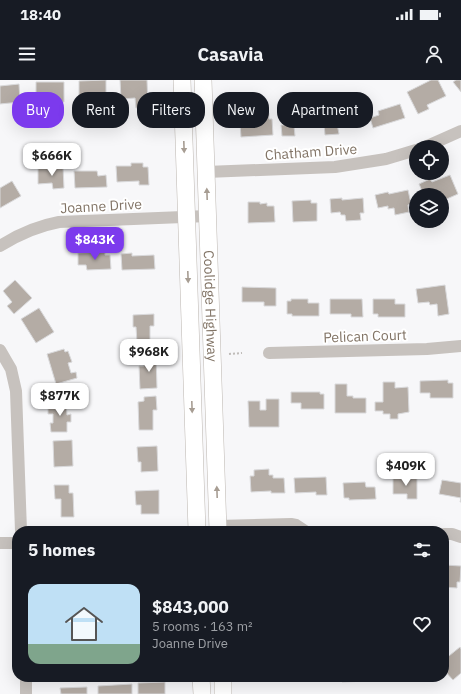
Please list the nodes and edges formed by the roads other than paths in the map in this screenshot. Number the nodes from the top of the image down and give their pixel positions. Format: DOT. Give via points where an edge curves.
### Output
graph roads {
  1 [pos="182,80"];
  2 [pos="203,80"];
  3 [pos="461,131"];
  4 [pos="441,140"];
  5 [pos="409,152"];
  6 [pos="206,172"];
  7 [pos="208,216"];
  8 [pos="186,217"];
  9 [pos="0,246"];
  10 [pos="461,346"];
  11 [pos="0,350"];
  12 [pos="269,353"];
  13 [pos="21,526"];
  14 [pos="197,526"];
  15 [pos="218,526"];
  16 [pos="254,526"];
  17 [pos="298,526"];
  18 [pos="449,534"];
  19 [pos="461,537"];
  20 [pos="12,543"];
  21 [pos="0,544"];
  22 [pos="26,682"];
  23 [pos="201,682"];
  24 [pos="223,682"];
  25 [pos="26,694"];
  26 [pos="202,694"];
  27 [pos="223,694"];
  1 -- 8 [label="main road, Coolidge Highway, one-way"];
  2 -- 6 [label="main road, Coolidge Highway"];
  3 -- 4 [label="street"];
  5 -- 6 [label="street, Chatham Drive" via="386,159 335,167"];
  7 -- 6 [label="main road, Coolidge Highway, one-way"];
  7 -- 8 [label="street, Joanne Drive"];
  15 -- 7 [label="main road, Coolidge Highway, one-way"];
  8 -- 9 [label="street, Joanne Drive" via="59,222 27,231"];
  8 -- 14 [label="main road, Coolidge Highway, one-way"];
  10 -- 12 [label="street, Pelican Court"];
  11 -- 13 [label="street" via="10,369 16,391"];
  16 -- 17 [label="street"];
  18 -- 19 [label="street"];
  20 -- 21 [label="street"];
  22 -- 25 [label="street"];
  23 -- 26 [label="main road"];
  24 -- 27 [label="main road"];
}
